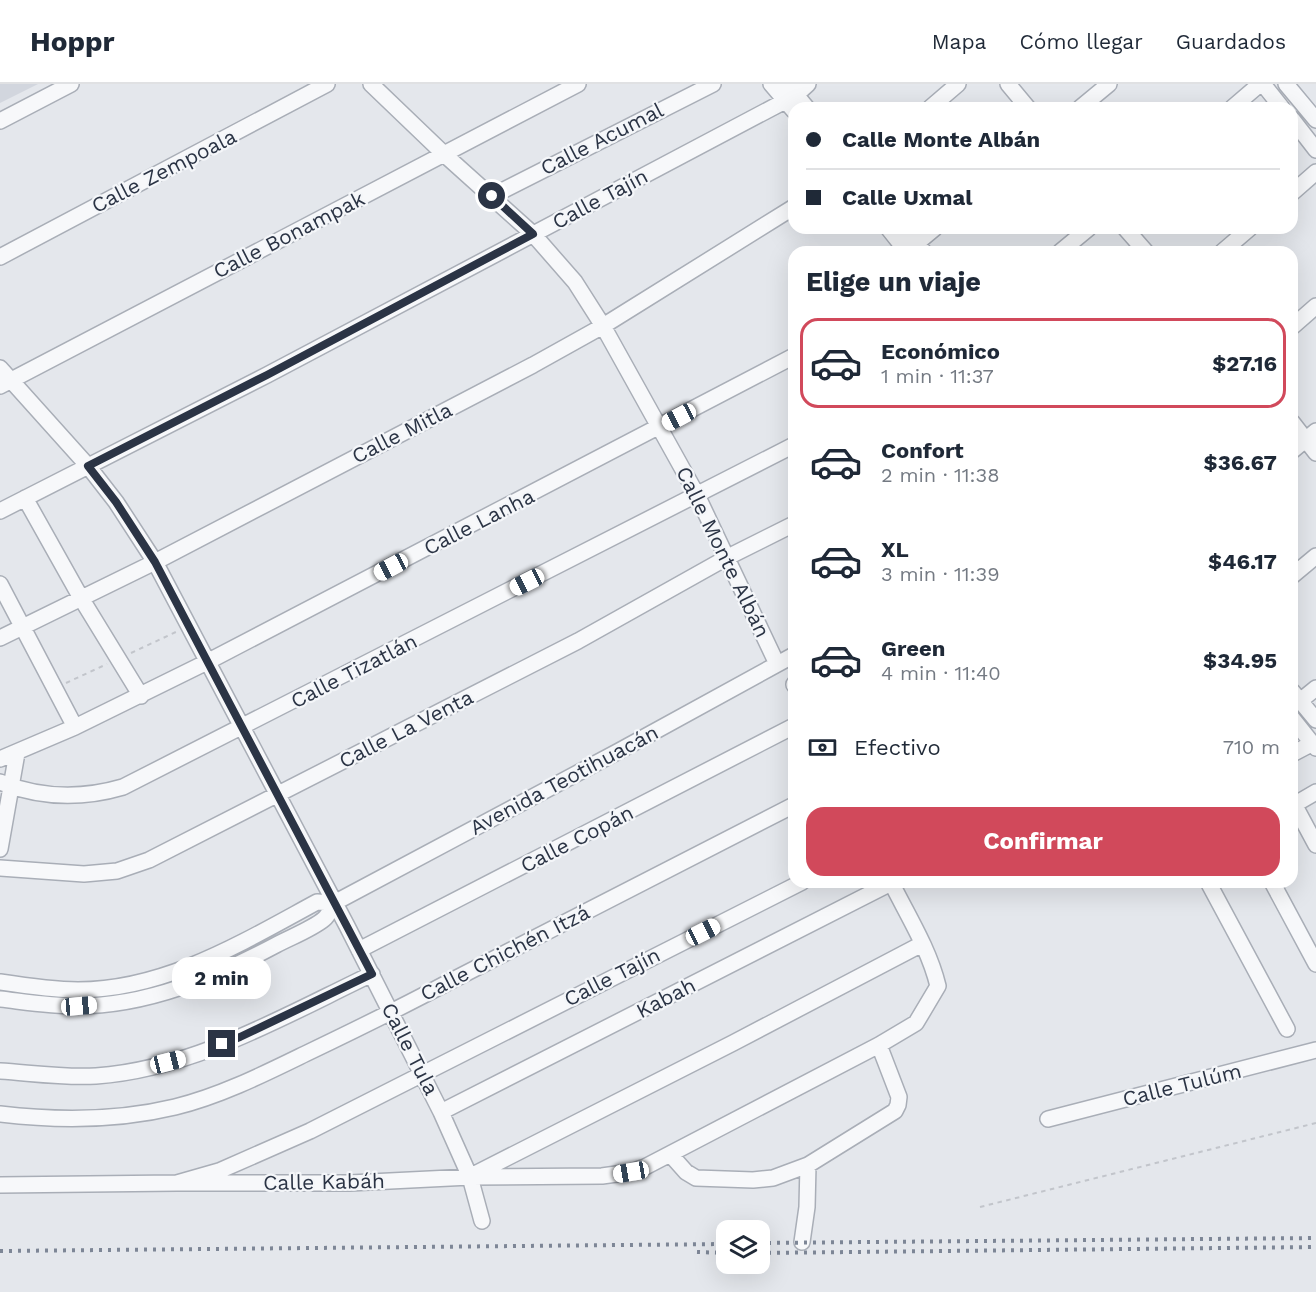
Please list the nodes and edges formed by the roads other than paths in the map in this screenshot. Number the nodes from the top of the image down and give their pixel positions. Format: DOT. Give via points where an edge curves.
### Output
graph roads {
  1 [pos="71,84"];
  2 [pos="327,84"];
  3 [pos="372,84"];
  4 [pos="578,84"];
  5 [pos="712,84"];
  6 [pos="771,84"];
  7 [pos="808,84"];
  8 [pos="958,84"];
  9 [pos="1008,84"];
  10 [pos="1109,84"];
  11 [pos="1262,84"];
  12 [pos="1286,84"];
  13 [pos="790,98"];
  14 [pos="937,102"];
  15 [pos="1023,102"];
  16 [pos="1087,102"];
  17 [pos="1240,102"];
  18 [pos="1277,102"];
  19 [pos="1316,120"];
  20 [pos="0,121"];
  21 [pos="1298,127"];
  22 [pos="1316,150"];
  23 [pos="445,155"];
  24 [pos="1316,172"];
  25 [pos="1298,188"];
  26 [pos="492,196"];
  27 [pos="788,211"];
  28 [pos="533,234"];
  29 [pos="896,234"];
  30 [pos="930,234"];
  31 [pos="1082,234"];
  32 [pos="1130,234"];
  33 [pos="1243,234"];
  34 [pos="912,246"];
  35 [pos="919,246"];
  36 [pos="1067,246"];
  37 [pos="1141,246"];
  38 [pos="1229,246"];
  39 [pos="0,256"];
  40 [pos="1316,306"];
  41 [pos="1298,322"];
  42 [pos="603,326"];
  43 [pos="788,360"];
  44 [pos="0,368"];
  45 [pos="5,383"];
  46 [pos="1298,426"];
  47 [pos="660,428"];
  48 [pos="1311,435"];
  49 [pos="1298,447"];
  50 [pos="788,448"];
  51 [pos="1316,453"];
  52 [pos="88,466"];
  53 [pos="697,495"];
  54 [pos="25,498"];
  55 [pos="0,511"];
  56 [pos="788,527"];
  57 [pos="1316,555"];
  58 [pos="728,557"];
  59 [pos="155,562"];
  60 [pos="1298,571"];
  61 [pos="0,584"];
  62 [pos="81,598"];
  63 [pos="23,628"];
  64 [pos="0,638"];
  65 [pos="788,658"];
  66 [pos="207,662"];
  67 [pos="777,664"];
  68 [pos="1316,688"];
  69 [pos="1298,695"];
  70 [pos="141,696"];
  71 [pos="1298,698"];
  72 [pos="1316,720"];
  73 [pos="1298,725"];
  74 [pos="75,727"];
  75 [pos="242,728"];
  76 [pos="788,729"];
  77 [pos="1314,746"];
  78 [pos="1298,752"];
  79 [pos="17,753"];
  80 [pos="0,759"];
  81 [pos="6,784"];
  82 [pos="1316,792"];
  83 [pos="277,796"];
  84 [pos="1298,802"];
  85 [pos="788,808"];
  86 [pos="1298,814"];
  87 [pos="1316,845"];
  88 [pos="0,849"];
  89 [pos="0,868"];
  90 [pos="790,888"];
  91 [pos="881,888"];
  92 [pos="894,888"];
  93 [pos="1211,888"];
  94 [pos="1275,888"];
  95 [pos="334,903"];
  96 [pos="922,944"];
  97 [pos="359,950"];
  98 [pos="1316,964"];
  99 [pos="372,974"];
  100 [pos="155,978"];
  101 [pos="0,982"];
  102 [pos="160,993"];
  103 [pos="0,999"];
  104 [pos="391,1013"];
  105 [pos="1287,1029"];
  106 [pos="879,1045"];
  107 [pos="1316,1050"];
  108 [pos="0,1071"];
  109 [pos="422,1074"];
  110 [pos="441,1112"];
  111 [pos="0,1114"];
  112 [pos="1048,1119"];
  113 [pos="670,1154"];
  114 [pos="808,1164"];
  115 [pos="470,1177"];
  116 [pos="177,1183"];
  117 [pos="0,1185"];
  118 [pos="482,1221"];
  119 [pos="802,1242"];
  1 -- 20 [label="street"];
  2 -- 39 [label="street, Calle Zempoala"];
  3 -- 23 [label="street, Calle Monte Albán"];
  4 -- 23 [label="street, Calle Bonampak"];
  5 -- 26 [label="street, Calle Acumal"];
  6 -- 13 [label="street"];
  7 -- 13 [label="street, Calle Tajín"];
  8 -- 14 [label="street"];
  9 -- 15 [label="street"];
  10 -- 16 [label="street"];
  11 -- 17 [label="street"];
  11 -- 18 [label="street"];
  12 -- 19 [label="street"];
  13 -- 28 [label="street, Calle Tajín"];
  21 -- 22 [label="street"];
  23 -- 26 [label="street, Calle Monte Albán"];
  23 -- 45 [label="street, Calle Bonampak"];
  24 -- 25 [label="street"];
  26 -- 28 [label="street, Calle Monte Albán"];
  27 -- 42 [label="street, Calle Mitla"];
  28 -- 42 [label="street, Calle Monte Albán" via="575,282"];
  28 -- 52 [label="street, Calle Tajín"];
  29 -- 34 [label="street"];
  30 -- 35 [label="street"];
  31 -- 36 [label="street"];
  32 -- 37 [label="street"];
  33 -- 38 [label="street"];
  40 -- 41 [label="street"];
  42 -- 47 [label="street, Calle Monte Albán"];
  42 -- 59 [label="street, Calle Mitla"];
  43 -- 47 [label="street, Calle Lanha"];
  44 -- 45 [label="street, Calle Tula"];
  45 -- 52 [label="street, Calle Tula"];
  46 -- 48 [label="street"];
  47 -- 53 [label="street, Calle Monte Albán"];
  47 -- 66 [label="street, Calle Lanha"];
  48 -- 49 [label="street"];
  48 -- 51 [label="street"];
  50 -- 53 [label="street, Calle Tizatlán"];
  52 -- 54 [label="street, Calle Tajín"];
  52 -- 59 [label="street, Calle Tula"];
  53 -- 58 [label="street, Calle Monte Albán"];
  53 -- 75 [label="street, Calle Tizatlán"];
  54 -- 55 [label="street, Calle Tajín"];
  54 -- 62 [label="street"];
  56 -- 58 [label="street, Calle La Venta"];
  57 -- 60 [label="street"];
  58 -- 67 [label="street, Calle Monte Albán"];
  58 -- 83 [label="street, Calle La Venta" via="578,641"];
  59 -- 62 [label="street, Calle Mitla"];
  59 -- 66 [label="street, Calle Tula"];
  61 -- 63 [label="street"];
  62 -- 63 [label="street, Calle Mitla"];
  62 -- 70 [label="street"];
  63 -- 64 [label="street, Calle Mitla"];
  63 -- 74 [label="street"];
  65 -- 67 [label="street, Avenida Teotihuacán"];
  66 -- 70 [label="street, Calle Lanha"];
  66 -- 75 [label="street, Calle Tula"];
  67 -- 95 [label="street, Avenida Teotihuacán"];
  68 -- 69 [label="street"];
  70 -- 74 [label="street, Calle Lanha"];
  71 -- 72 [label="street"];
  73 -- 77 [label="street"];
  74 -- 79 [label="street, Calle Lanha"];
  75 -- 81 [label="street, Calle Tizatlán" via="106,792 58,795 34,793"];
  75 -- 83 [label="street, Calle Tula"];
  76 -- 97 [label="street, Calle Copán"];
  77 -- 78 [label="street"];
  79 -- 80 [label="street, Calle Lanha"];
  79 -- 81 [label="street"];
  81 -- 88 [label="street"];
  82 -- 84 [label="street"];
  83 -- 89 [label="street, Calle La Venta" via="149,860 117,871 84,874"];
  83 -- 95 [label="street, Calle Tula"];
  85 -- 104 [label="street, Calle Chichén Itzá"];
  86 -- 87 [label="street"];
  90 -- 109 [label="street, Calle Tajín"];
  91 -- 110 [label="street, Kabah"];
  92 -- 96 [label="street"];
  93 -- 105 [label="street"];
  94 -- 98 [label="street"];
  95 -- 97 [label="street, Calle Tula"];
  95 -- 100 [label="street" via="317,902 200,963"];
  95 -- 102 [label="street" via="326,918 260,953 207,978"];
  96 -- 106 [label="street, Calle Kabáh" via="938,986 916,1023"];
  96 -- 115 [label="street"];
  97 -- 99 [label="street, Calle Tula"];
  99 -- 104 [label="street, Calle Tula"];
  99 -- 108 [label="street" via="240,1037 186,1058 94,1076"];
  100 -- 101 [label="street" via="79,990"];
  100 -- 102 [label="street"];
  102 -- 103 [label="street" via="117,1003 79,1006"];
  104 -- 109 [label="street, Calle Tula"];
  104 -- 111 [label="street, Calle Chichén Itzá" via="281,1066 177,1107 83,1120"];
  106 -- 113 [label="street, Calle Kabáh"];
  106 -- 114 [label="street" via="899,1097 895,1111"];
  107 -- 112 [label="street, Calle Tulúm"];
  109 -- 110 [label="street, Calle Tula"];
  109 -- 116 [label="street, Calle Kabáh" via="259,1155"];
  110 -- 115 [label="street, Calle Tula"];
  113 -- 114 [label="street" via="691,1176 703,1179 763,1179"];
  113 -- 115 [label="street, Calle Kabáh" via="631,1172 602,1176"];
  114 -- 119 [label="street"];
  115 -- 116 [label="street, Calle Kabáh" via="350,1183"];
  115 -- 118 [label="street, Calle Tula"];
  116 -- 117 [label="street, Calle Kabáh"];
}
